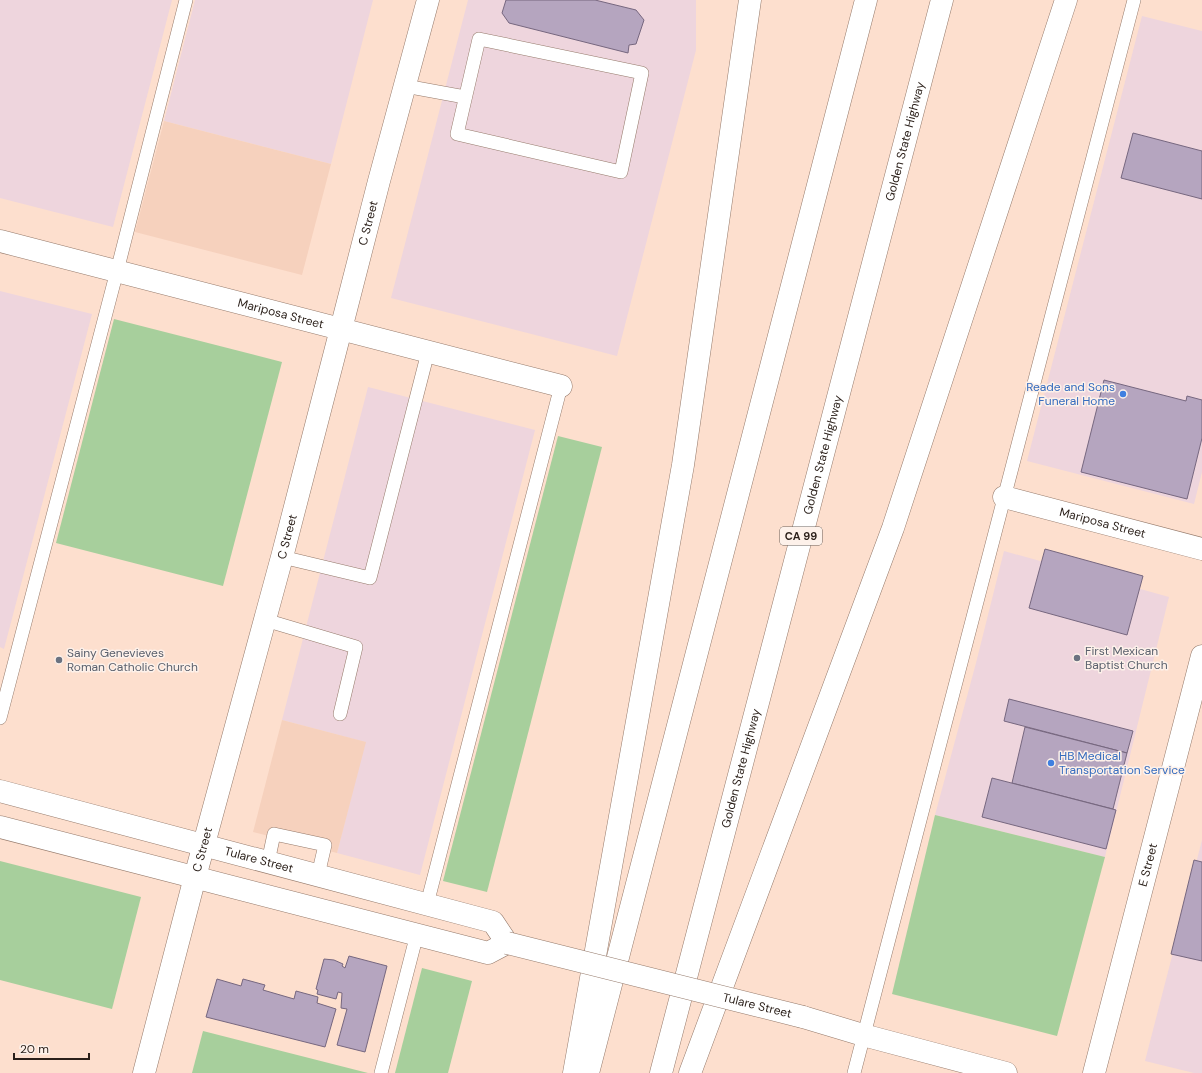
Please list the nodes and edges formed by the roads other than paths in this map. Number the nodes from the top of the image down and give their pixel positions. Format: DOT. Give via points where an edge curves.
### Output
graph roads {
  1 [pos="186,0"];
  2 [pos="428,0"];
  3 [pos="750,0"];
  4 [pos="866,0"];
  5 [pos="942,0"];
  6 [pos="1066,0"];
  7 [pos="1134,0"];
  8 [pos="405,86"];
  9 [pos="465,97"];
  10 [pos="0,241"];
  11 [pos="117,271"];
  12 [pos="342,329"];
  13 [pos="428,352"];
  14 [pos="560,386"];
  15 [pos="1004,497"];
  16 [pos="1202,549"];
  17 [pos="282,557"];
  18 [pos="265,620"];
  19 [pos="1202,656"];
  20 [pos="340,714"];
  21 [pos="0,718"];
  22 [pos="0,791"];
  23 [pos="0,827"];
  24 [pos="203,845"];
  25 [pos="268,862"];
  26 [pos="318,875"];
  27 [pos="195,877"];
  28 [pos="427,904"];
  29 [pos="417,934"];
  30 [pos="507,943"];
  31 [pos="864,1035"];
  32 [pos="144,1073"];
  33 [pos="381,1073"];
  34 [pos="574,1073"];
  35 [pos="588,1073"];
  36 [pos="661,1073"];
  37 [pos="690,1073"];
  38 [pos="854,1073"];
  39 [pos="1006,1073"];
  40 [pos="1094,1073"];
  1 -- 11 [label="lane"];
  2 -- 8 [label="main road, C Street"];
  3 -- 34 [label="main road" via="683,465"];
  4 -- 35 [label="main road"];
  5 -- 36 [label="main road, Golden State Highway / CA 99"];
  6 -- 37 [label="main road" via="893,528"];
  7 -- 15 [label="lane"];
  8 -- 9 [label="lane"];
  8 -- 12 [label="main road, C Street"];
  9 -- 9 [label="lane" via="457,134 621,172 642,73 479,39"];
  10 -- 11 [label="main road, Mariposa Street"];
  11 -- 12 [label="main road, Mariposa Street"];
  11 -- 21 [label="lane"];
  12 -- 13 [label="main road, Mariposa Street"];
  12 -- 17 [label="main road, C Street"];
  13 -- 14 [label="main road, Mariposa Street"];
  13 -- 17 [label="lane" via="370,578"];
  14 -- 28 [label="lane"];
  15 -- 16 [label="main road, Mariposa Street"];
  15 -- 31 [label="lane"];
  17 -- 18 [label="main road, C Street"];
  18 -- 20 [label="lane" via="356,648"];
  18 -- 24 [label="main road, C Street"];
  19 -- 40 [label="main road, E Street"];
  22 -- 24 [label="main road, Tulare Street"];
  23 -- 27 [label="main road"];
  24 -- 25 [label="main road, Tulare Street"];
  24 -- 27 [label="main road, C Street"];
  25 -- 26 [label="main road, Tulare Street"];
  25 -- 26 [label="lane" via="274,834 325,845"];
  26 -- 28 [label="main road, Tulare Street"];
  27 -- 29 [label="main road"];
  27 -- 32 [label="main road, C Street"];
  28 -- 30 [label="main road, Tulare Street" via="493,922"];
  29 -- 30 [label="main road" via="488,953"];
  29 -- 33 [label="lane"];
  30 -- 31 [label="main road, Tulare Street, bridge"];
  31 -- 38 [label="lane"];
  31 -- 39 [label="main road, Tulare Street"];
}
